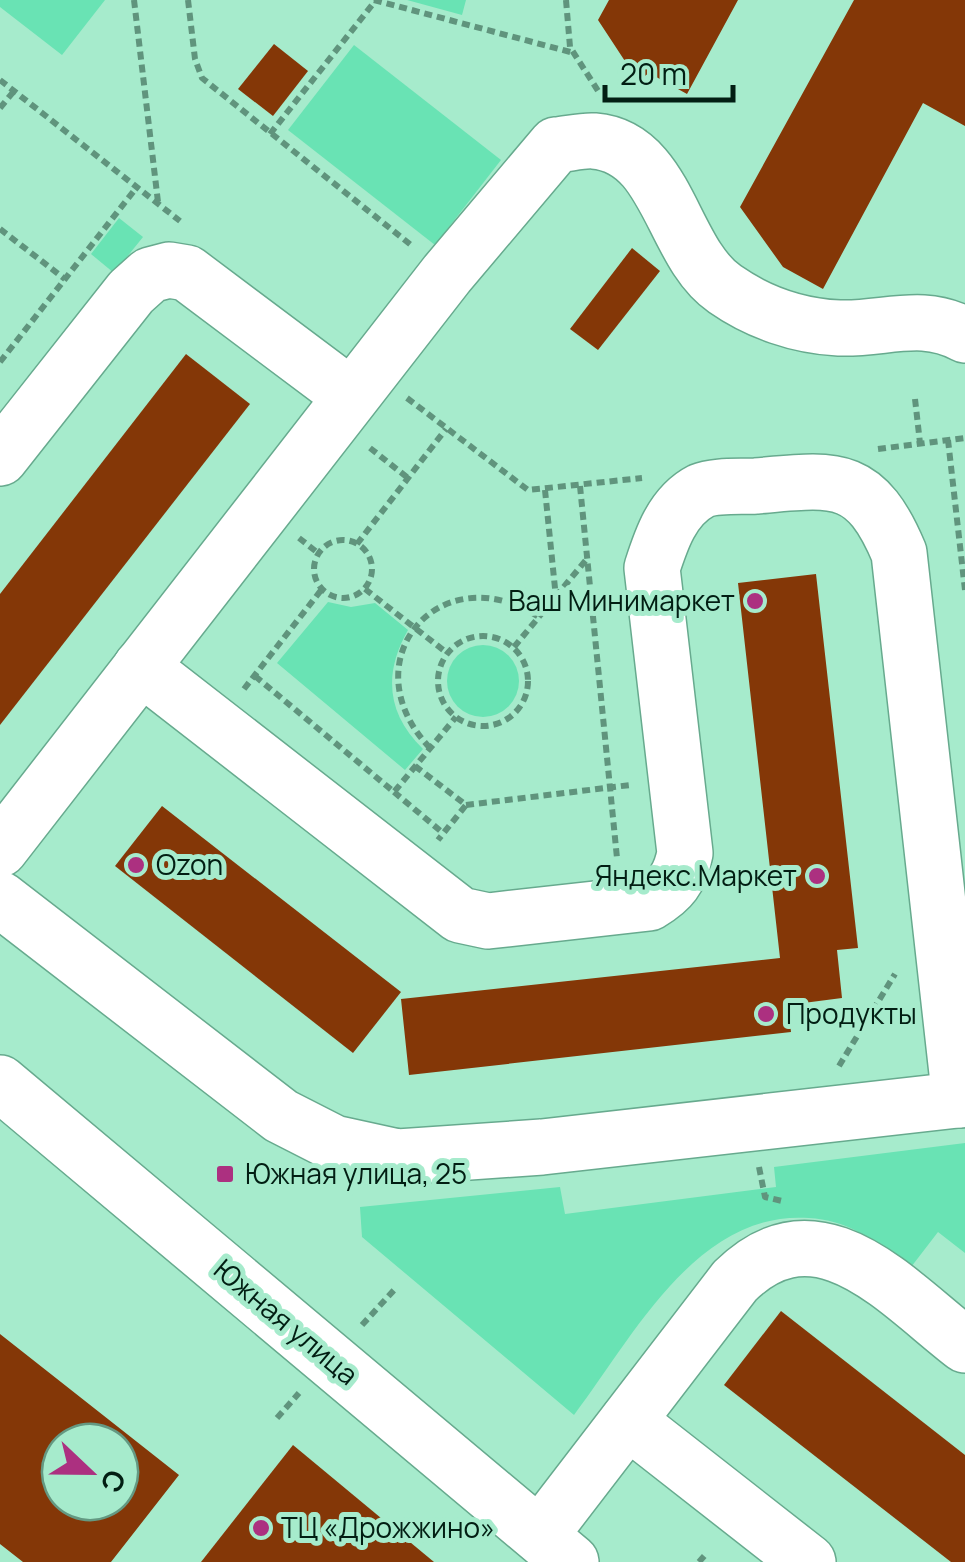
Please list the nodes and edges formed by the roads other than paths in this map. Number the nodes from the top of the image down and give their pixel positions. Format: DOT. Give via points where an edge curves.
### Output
graph roads {
  1 [pos="965,335"];
  2 [pos="352,396"];
  3 [pos="0,458"];
  4 [pos="142,667"];
  5 [pos="948,834"];
  6 [pos="0,848"];
  7 [pos="0,898"];
  8 [pos="0,1082"];
  9 [pos="962,1100"];
  10 [pos="965,1346"];
  11 [pos="628,1421"];
  12 [pos="555,1549"];
  13 [pos="808,1562"];
  1 -- 2 [label="street" via="930,321 840,328 769,313 698,266 647,167 595,140 556,145"];
  2 -- 3 [label="street" via="202,280 169,270 150,275 131,292"];
  2 -- 4 [label="street"];
  4 -- 5 [label="street" via="460,915 476,920 649,902 668,892 685,854 652,568 663,534 702,490 825,480 861,494 883,515 899,554"];
  4 -- 6 [label="street"];
  5 -- 9 [label="street"];
  7 -- 9 [label="street" via="281,1116 334,1143 398,1158"];
  8 -- 12 [label="street, Южная улица"];
  10 -- 11 [label="street" via="836,1252 806,1245 780,1250 736,1280"];
  11 -- 12 [label="street"];
  11 -- 13 [label="street"];
}
